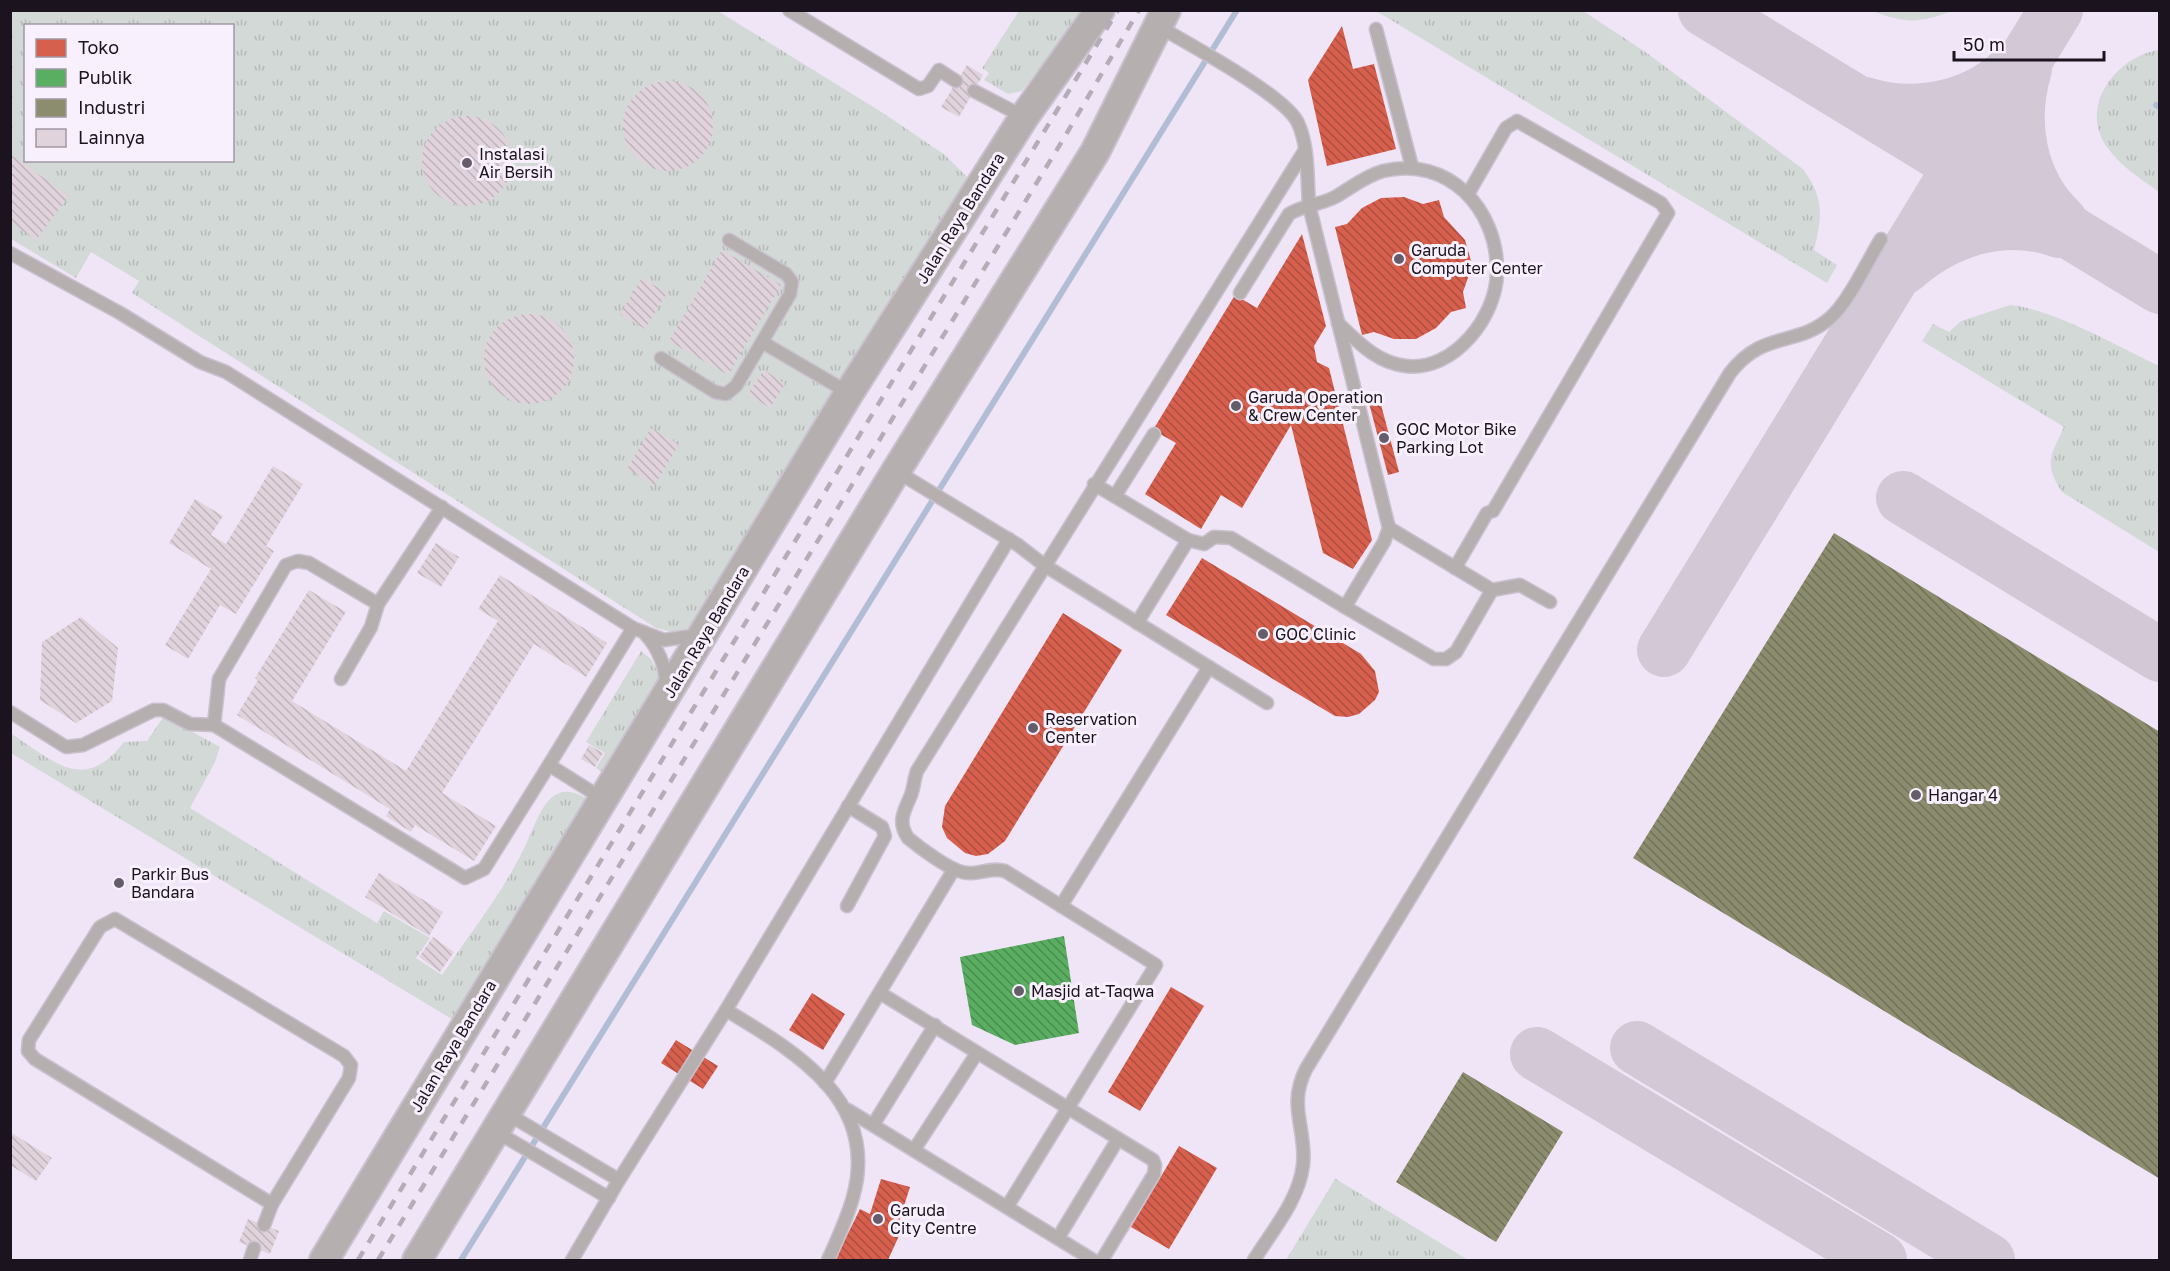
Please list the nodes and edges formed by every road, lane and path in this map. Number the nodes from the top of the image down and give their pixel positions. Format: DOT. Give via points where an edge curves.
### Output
graph roads {
  1 [pos="789,10"];
  2 [pos="1100,10"];
  3 [pos="1168,25"];
  4 [pos="1376,29"];
  5 [pos="956,81"];
  6 [pos="975,92"];
  7 [pos="1024,117"];
  8 [pos="1305,150"];
  9 [pos="1412,167"];
  10 [pos="1468,194"];
  11 [pos="1309,205"];
  12 [pos="1881,239"];
  13 [pos="729,240"];
  14 [pos="10,253"];
  15 [pos="1240,293"];
  16 [pos="1337,322"];
  17 [pos="762,342"];
  18 [pos="661,358"];
  19 [pos="849,393"];
  20 [pos="1154,434"];
  21 [pos="906,478"];
  22 [pos="1094,484"];
  23 [pos="1115,496"];
  24 [pos="442,507"];
  25 [pos="1389,528"];
  26 [pos="1009,539"];
  27 [pos="1188,540"];
  28 [pos="1044,565"];
  29 [pos="1455,568"];
  30 [pos="1492,590"];
  31 [pos="1550,602"];
  32 [pos="378,604"];
  33 [pos="1345,607"];
  34 [pos="1137,623"];
  35 [pos="710,624"];
  36 [pos="633,628"];
  37 [pos="645,635"];
  38 [pos="1209,668"];
  39 [pos="341,679"];
  40 [pos="664,700"];
  41 [pos="1267,703"];
  42 [pos="10,712"];
  43 [pos="214,725"];
  44 [pos="549,765"];
  45 [pos="604,799"];
  46 [pos="848,806"];
  47 [pos="954,869"];
  48 [pos="847,906"];
  49 [pos="1062,906"];
  50 [pos="880,993"];
  51 [pos="726,1010"];
  52 [pos="935,1025"];
  53 [pos="977,1053"];
  54 [pos="825,1083"];
  55 [pos="844,1107"];
  56 [pos="1068,1108"];
  57 [pos="873,1125"];
  58 [pos="510,1128"];
  59 [pos="1118,1139"];
  60 [pos="914,1150"];
  61 [pos="620,1180"];
  62 [pos="609,1198"];
  63 [pos="272,1204"];
  64 [pos="1007,1207"];
  65 [pos="264,1225"];
  66 [pos="1058,1238"];
  67 [pos="324,1260"];
  68 [pos="417,1260"];
  69 [pos="572,1260"];
  70 [pos="828,1260"];
  71 [pos="1093,1260"];
  72 [pos="1102,1260"];
  73 [pos="1254,1260"];
  1 -- 5 [label="lane" via="919,89 928,86 939,70"];
  2 -- 7 [label="street, Jalan Raya Bandara"];
  3 -- 8 [label="lane" via="1291,113"];
  3 -- 21 [label="street"];
  4 -- 9 [label="lane"];
  6 -- 7 [label="lane"];
  7 -- 19 [label="street, Jalan Raya Bandara"];
  8 -- 11 [label="lane"];
  8 -- 22 [label="lane"];
  9 -- 10 [label="lane" via="1428,169"];
  9 -- 11 [label="lane" via="1366,177 1335,196"];
  10 -- 16 [label="lane" via="1487,222 1497,273 1490,306 1464,343 1435,362 1405,366 1376,356"];
  10 -- 29 [label="lane" via="1506,128 1517,121 1662,203 1668,213 1493,511 1487,513"];
  11 -- 15 [label="lane" via="1289,214"];
  11 -- 16 [label="lane"];
  12 -- 73 [label="lane" via="1831,317 1806,332 1756,348 1730,373 1306,1069 1296,1101 1304,1154 1300,1178 1291,1201"];
  13 -- 17 [label="lane" via="786,274 792,282 790,294"];
  14 -- 24 [label="lane" via="200,362 226,372"];
  16 -- 25 [label="lane"];
  17 -- 18 [label="lane" via="736,386 726,394 715,392"];
  17 -- 19 [label="lane"];
  19 -- 35 [label="street, Jalan Raya Bandara"];
  20 -- 23 [label="lane"];
  21 -- 26 [label="lane"];
  21 -- 58 [label="street"];
  22 -- 23 [label="lane"];
  22 -- 28 [label="lane"];
  23 -- 27 [label="lane"];
  24 -- 32 [label="lane"];
  24 -- 36 [label="lane"];
  25 -- 29 [label="lane"];
  25 -- 33 [label="lane"];
  26 -- 28 [label="lane"];
  26 -- 46 [label="lane"];
  27 -- 33 [label="lane" via="1204,543 1215,537 1231,538"];
  27 -- 34 [label="lane"];
  28 -- 34 [label="lane"];
  28 -- 47 [label="lane" via="917,771 902,814 908,838"];
  29 -- 30 [label="lane"];
  30 -- 31 [label="lane" via="1520,585"];
  30 -- 33 [label="lane" via="1456,652 1440,660"];
  32 -- 39 [label="lane" via="371,627"];
  32 -- 43 [label="lane" via="309,562 286,565 222,673"];
  34 -- 38 [label="lane"];
  35 -- 37 [label="lane" via="688,638 664,640"];
  35 -- 40 [label="street, Jalan Raya Bandara"];
  36 -- 37 [label="lane"];
  36 -- 44 [label="lane"];
  37 -- 40 [label="lane" via="656,648 664,668"];
  38 -- 41 [label="lane"];
  38 -- 49 [label="lane"];
  40 -- 45 [label="street, Jalan Raya Bandara"];
  42 -- 43 [label="lane" via="66,747 83,745 154,710 163,710 190,724"];
  43 -- 44 [label="lane" via="465,878 484,869"];
  44 -- 45 [label="lane"];
  45 -- 67 [label="street, Jalan Raya Bandara"];
  46 -- 48 [label="lane" via="879,825 885,836"];
  46 -- 51 [label="lane"];
  47 -- 49 [label="lane" via="971,873 999,869"];
  47 -- 50 [label="lane"];
  49 -- 56 [label="lane" via="1156,964"];
  50 -- 52 [label="lane"];
  50 -- 54 [label="lane"];
  51 -- 54 [label="lane" via="788,1048"];
  51 -- 61 [label="lane"];
  52 -- 53 [label="lane"];
  52 -- 57 [label="lane"];
  53 -- 56 [label="lane"];
  53 -- 60 [label="lane"];
  54 -- 55 [label="lane"];
  55 -- 57 [label="lane"];
  55 -- 70 [label="lane" via="853,1122 858,1173 854,1196"];
  56 -- 59 [label="lane"];
  56 -- 64 [label="lane"];
  57 -- 60 [label="lane"];
  58 -- 61 [label="lane" via="576,1155"];
  58 -- 62 [label="lane" via="565,1172"];
  58 -- 68 [label="street"];
  59 -- 66 [label="lane"];
  59 -- 72 [label="lane" via="1153,1160 1155,1170"];
  60 -- 64 [label="lane"];
  61 -- 62 [label="lane"];
  62 -- 69 [label="lane"];
  63 -- 63 [label="lane" via="350,1078 348,1059 120,920 104,922 29,1040 28,1051"];
  63 -- 65 [label="lane"];
  64 -- 66 [label="lane"];
  66 -- 71 [label="lane"];
}
